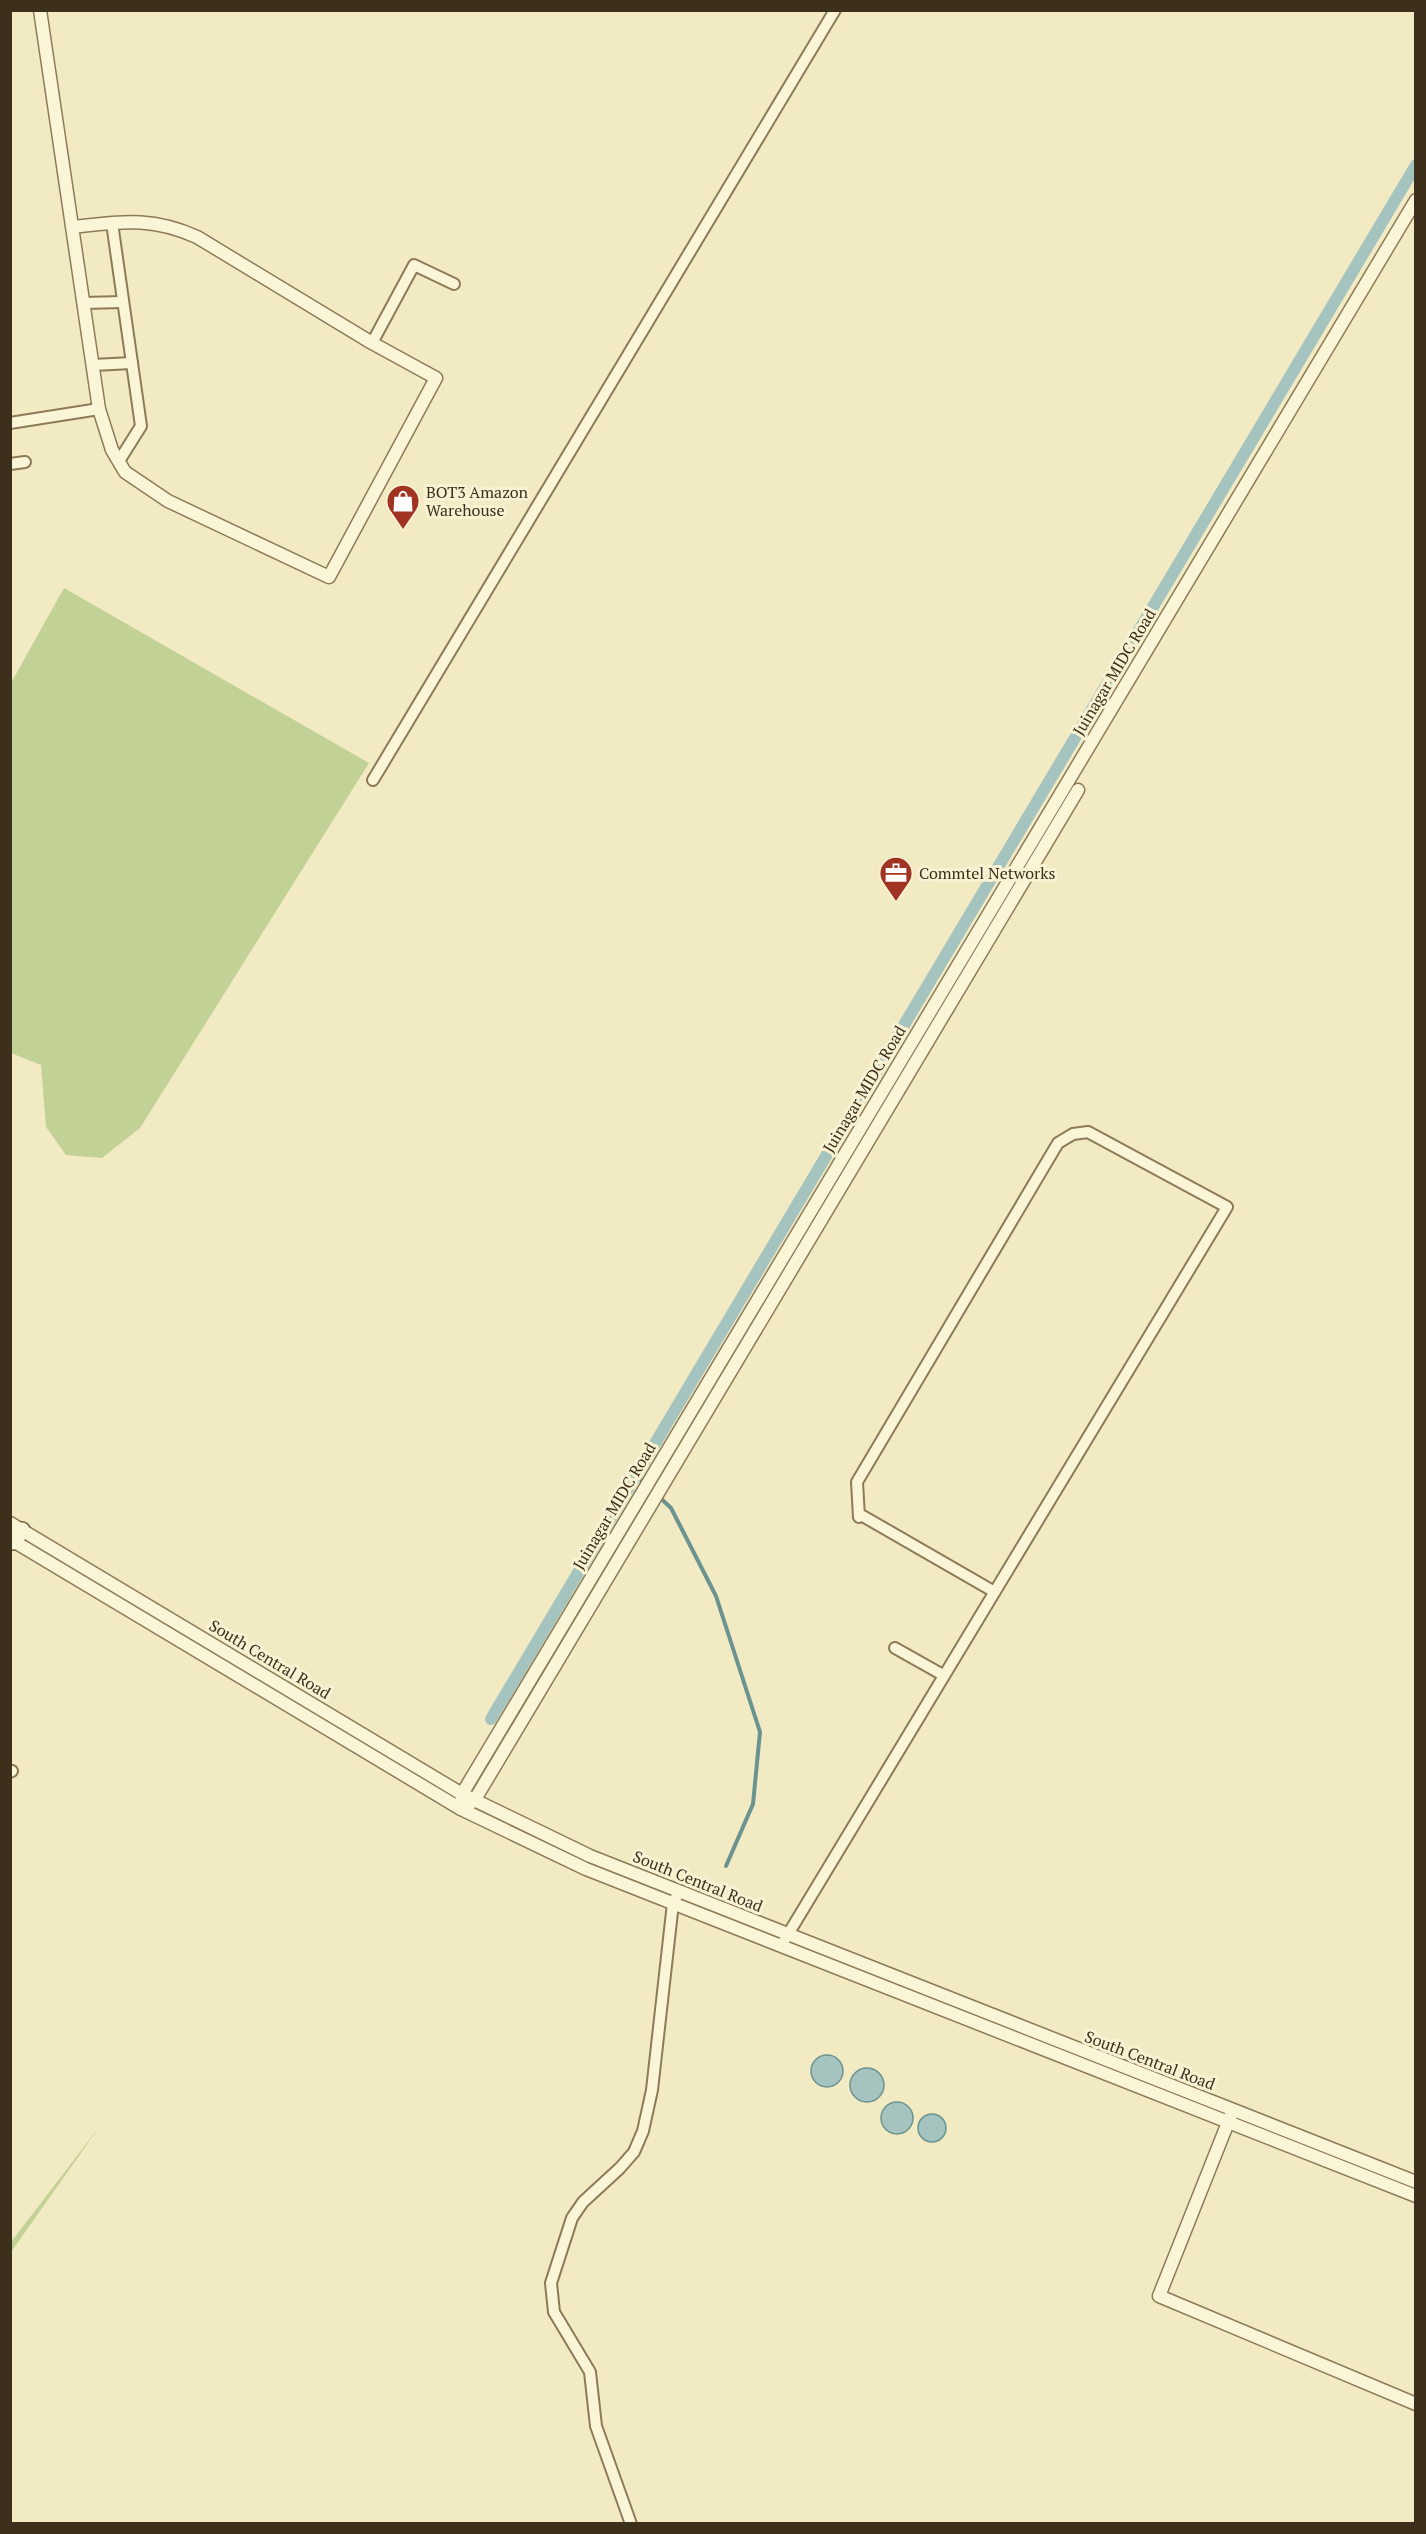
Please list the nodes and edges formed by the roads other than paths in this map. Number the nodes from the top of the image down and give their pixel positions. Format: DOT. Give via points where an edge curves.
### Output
graph roads {
  1 [pos="40,10"];
  2 [pos="835,10"];
  3 [pos="1416,200"];
  4 [pos="112,223"];
  5 [pos="72,227"];
  6 [pos="454,284"];
  7 [pos="123,302"];
  8 [pos="83,303"];
  9 [pos="372,343"];
  10 [pos="132,363"];
  11 [pos="93,364"];
  12 [pos="99,409"];
  13 [pos="10,423"];
  14 [pos="119,461"];
  15 [pos="25,462"];
  16 [pos="10,465"];
  17 [pos="373,780"];
  18 [pos="1078,790"];
  19 [pos="994,904"];
  20 [pos="1006,911"];
  21 [pos="14,1533"];
  22 [pos="993,1591"];
  23 [pos="895,1648"];
  24 [pos="943,1675"];
  25 [pos="462,1794"];
  26 [pos="474,1800"];
  27 [pos="461,1809"];
  28 [pos="676,1897"];
  29 [pos="784,1940"];
  30 [pos="1231,2116"];
  31 [pos="1416,2182"];
  32 [pos="1416,2196"];
  33 [pos="1416,2404"];
  34 [pos="631,2523"];
  1 -- 5 [label="street"];
  2 -- 17 [label="street"];
  3 -- 19 [label="street, Juinagar MIDC Road"];
  4 -- 5 [label="street"];
  4 -- 7 [label="street"];
  4 -- 9 [label="street" via="155,222 197,237"];
  5 -- 8 [label="street"];
  6 -- 9 [label="street" via="414,265"];
  7 -- 8 [label="street"];
  7 -- 10 [label="street"];
  8 -- 11 [label="street"];
  9 -- 14 [label="street" via="436,378 329,577 168,501 125,472"];
  10 -- 11 [label="street"];
  10 -- 14 [label="street" via="141,426"];
  11 -- 12 [label="street"];
  12 -- 13 [label="street"];
  12 -- 14 [label="street"];
  15 -- 16 [label="street"];
  18 -- 20 [label="street, Juinagar MIDC Road"];
  19 -- 20 [label="street"];
  19 -- 25 [label="street, Juinagar MIDC Road"];
  20 -- 26 [label="street, Juinagar MIDC Road"];
  21 -- 25 [label="street, South Central Road"];
  21 -- 27 [label="street, South Central Road"];
  22 -- 22 [label="street" via="1227,1207 1088,1132 1073,1134 1058,1143 857,1482 859,1518 861,1515"];
  22 -- 24 [label="street"];
  23 -- 24 [label="street"];
  24 -- 29 [label="street"];
  25 -- 26 [label="street, South Central Road"];
  25 -- 27 [label="street, Juinagar MIDC Road"];
  26 -- 27 [label="street, Juinagar MIDC Road"];
  26 -- 28 [label="street, South Central Road"];
  27 -- 28 [label="street, South Central Road" via="586,1869"];
  28 -- 29 [label="street, South Central Road"];
  28 -- 34 [label="street" via="652,2090 643,2131 634,2152 572,2218 551,2283 555,2312 590,2372 596,2426"];
  29 -- 30 [label="street, South Central Road"];
  30 -- 31 [label="street, South Central Road"];
  30 -- 32 [label="street, South Central Road"];
  30 -- 33 [label="street" via="1159,2296"];
}
